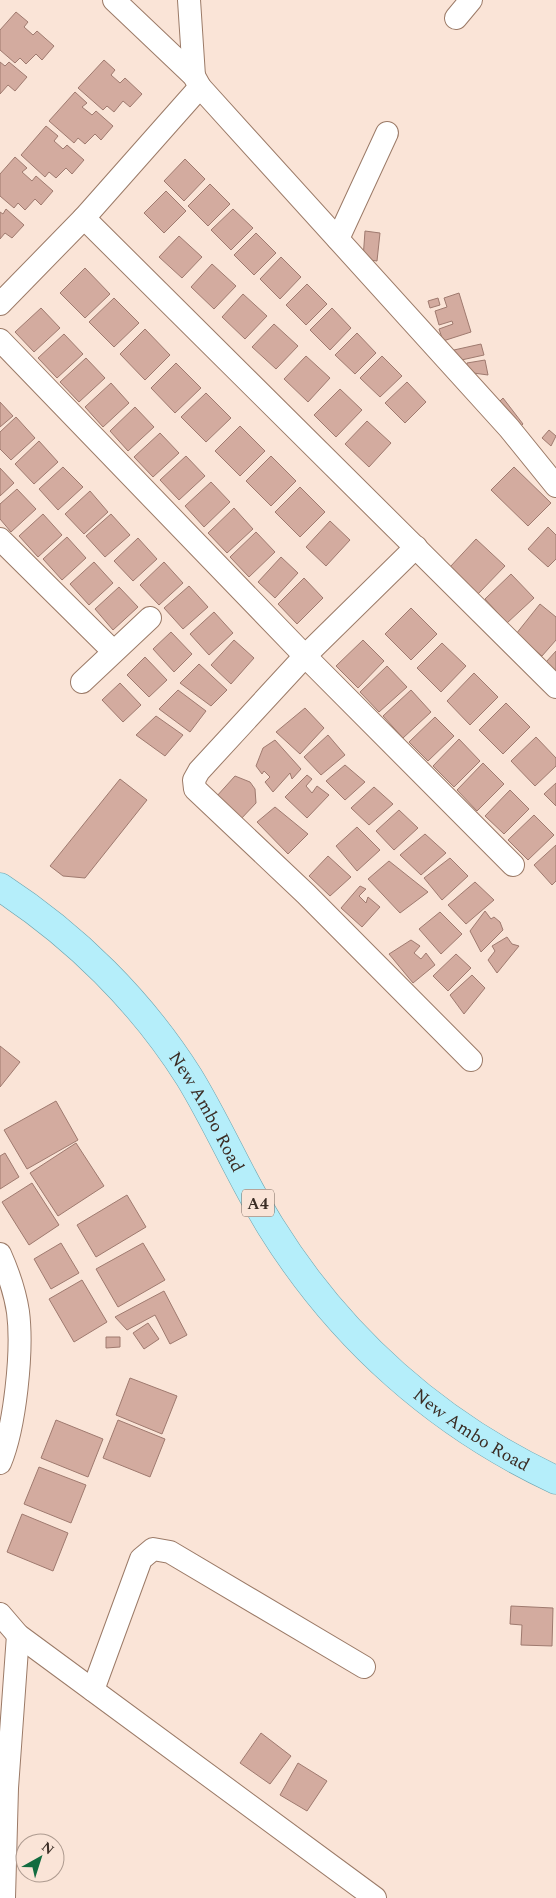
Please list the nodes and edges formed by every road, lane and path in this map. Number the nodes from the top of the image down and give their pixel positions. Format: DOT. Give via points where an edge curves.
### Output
graph roads {
  1 [pos="114,0"];
  2 [pos="189,0"];
  3 [pos="471,0"];
  4 [pos="456,18"];
  5 [pos="197,82"];
  6 [pos="387,133"];
  7 [pos="84,218"];
  8 [pos="338,240"];
  9 [pos="0,304"];
  10 [pos="0,340"];
  11 [pos="556,486"];
  12 [pos="0,539"];
  13 [pos="416,547"];
  14 [pos="150,618"];
  15 [pos="114,651"];
  16 [pos="305,656"];
  17 [pos="82,682"];
  18 [pos="556,687"];
  19 [pos="513,865"];
  20 [pos="0,887"];
  21 [pos="471,1060"];
  22 [pos="0,1254"];
  23 [pos="9,1356"];
  24 [pos="0,1463"];
  25 [pos="556,1480"];
  26 [pos="0,1614"];
  27 [pos="18,1635"];
  28 [pos="364,1668"];
  29 [pos="94,1690"];
  30 [pos="4,1788"];
  31 [pos="4,1898"];
  32 [pos="375,1898"];
  1 -- 5 [label="street"];
  2 -- 5 [label="street"];
  3 -- 4 [label="street"];
  5 -- 7 [label="street"];
  5 -- 8 [label="street"];
  6 -- 8 [label="street"];
  7 -- 9 [label="street"];
  7 -- 13 [label="street"];
  8 -- 11 [label="street" via="509,428"];
  10 -- 16 [label="street"];
  12 -- 15 [label="street"];
  13 -- 16 [label="street"];
  13 -- 18 [label="street"];
  14 -- 15 [label="street"];
  15 -- 17 [label="street"];
  16 -- 19 [label="street"];
  16 -- 21 [label="street" via="199,771 194,780 195,789 306,894"];
  20 -- 25 [label="main road, New Ambo Road / A4" via="64,934 108,975 151,1023 188,1077 270,1226 305,1277 365,1347 437,1411 493,1448"];
  22 -- 23 [label="street" via="18,1313"];
  23 -- 24 [label="street" via="8,1443"];
  26 -- 27 [label="street"];
  27 -- 29 [label="street"];
  27 -- 30 [label="street"];
  28 -- 29 [label="street" via="170,1552 153,1549 142,1560"];
  29 -- 32 [label="street"];
  30 -- 31 [label="street"];
}
